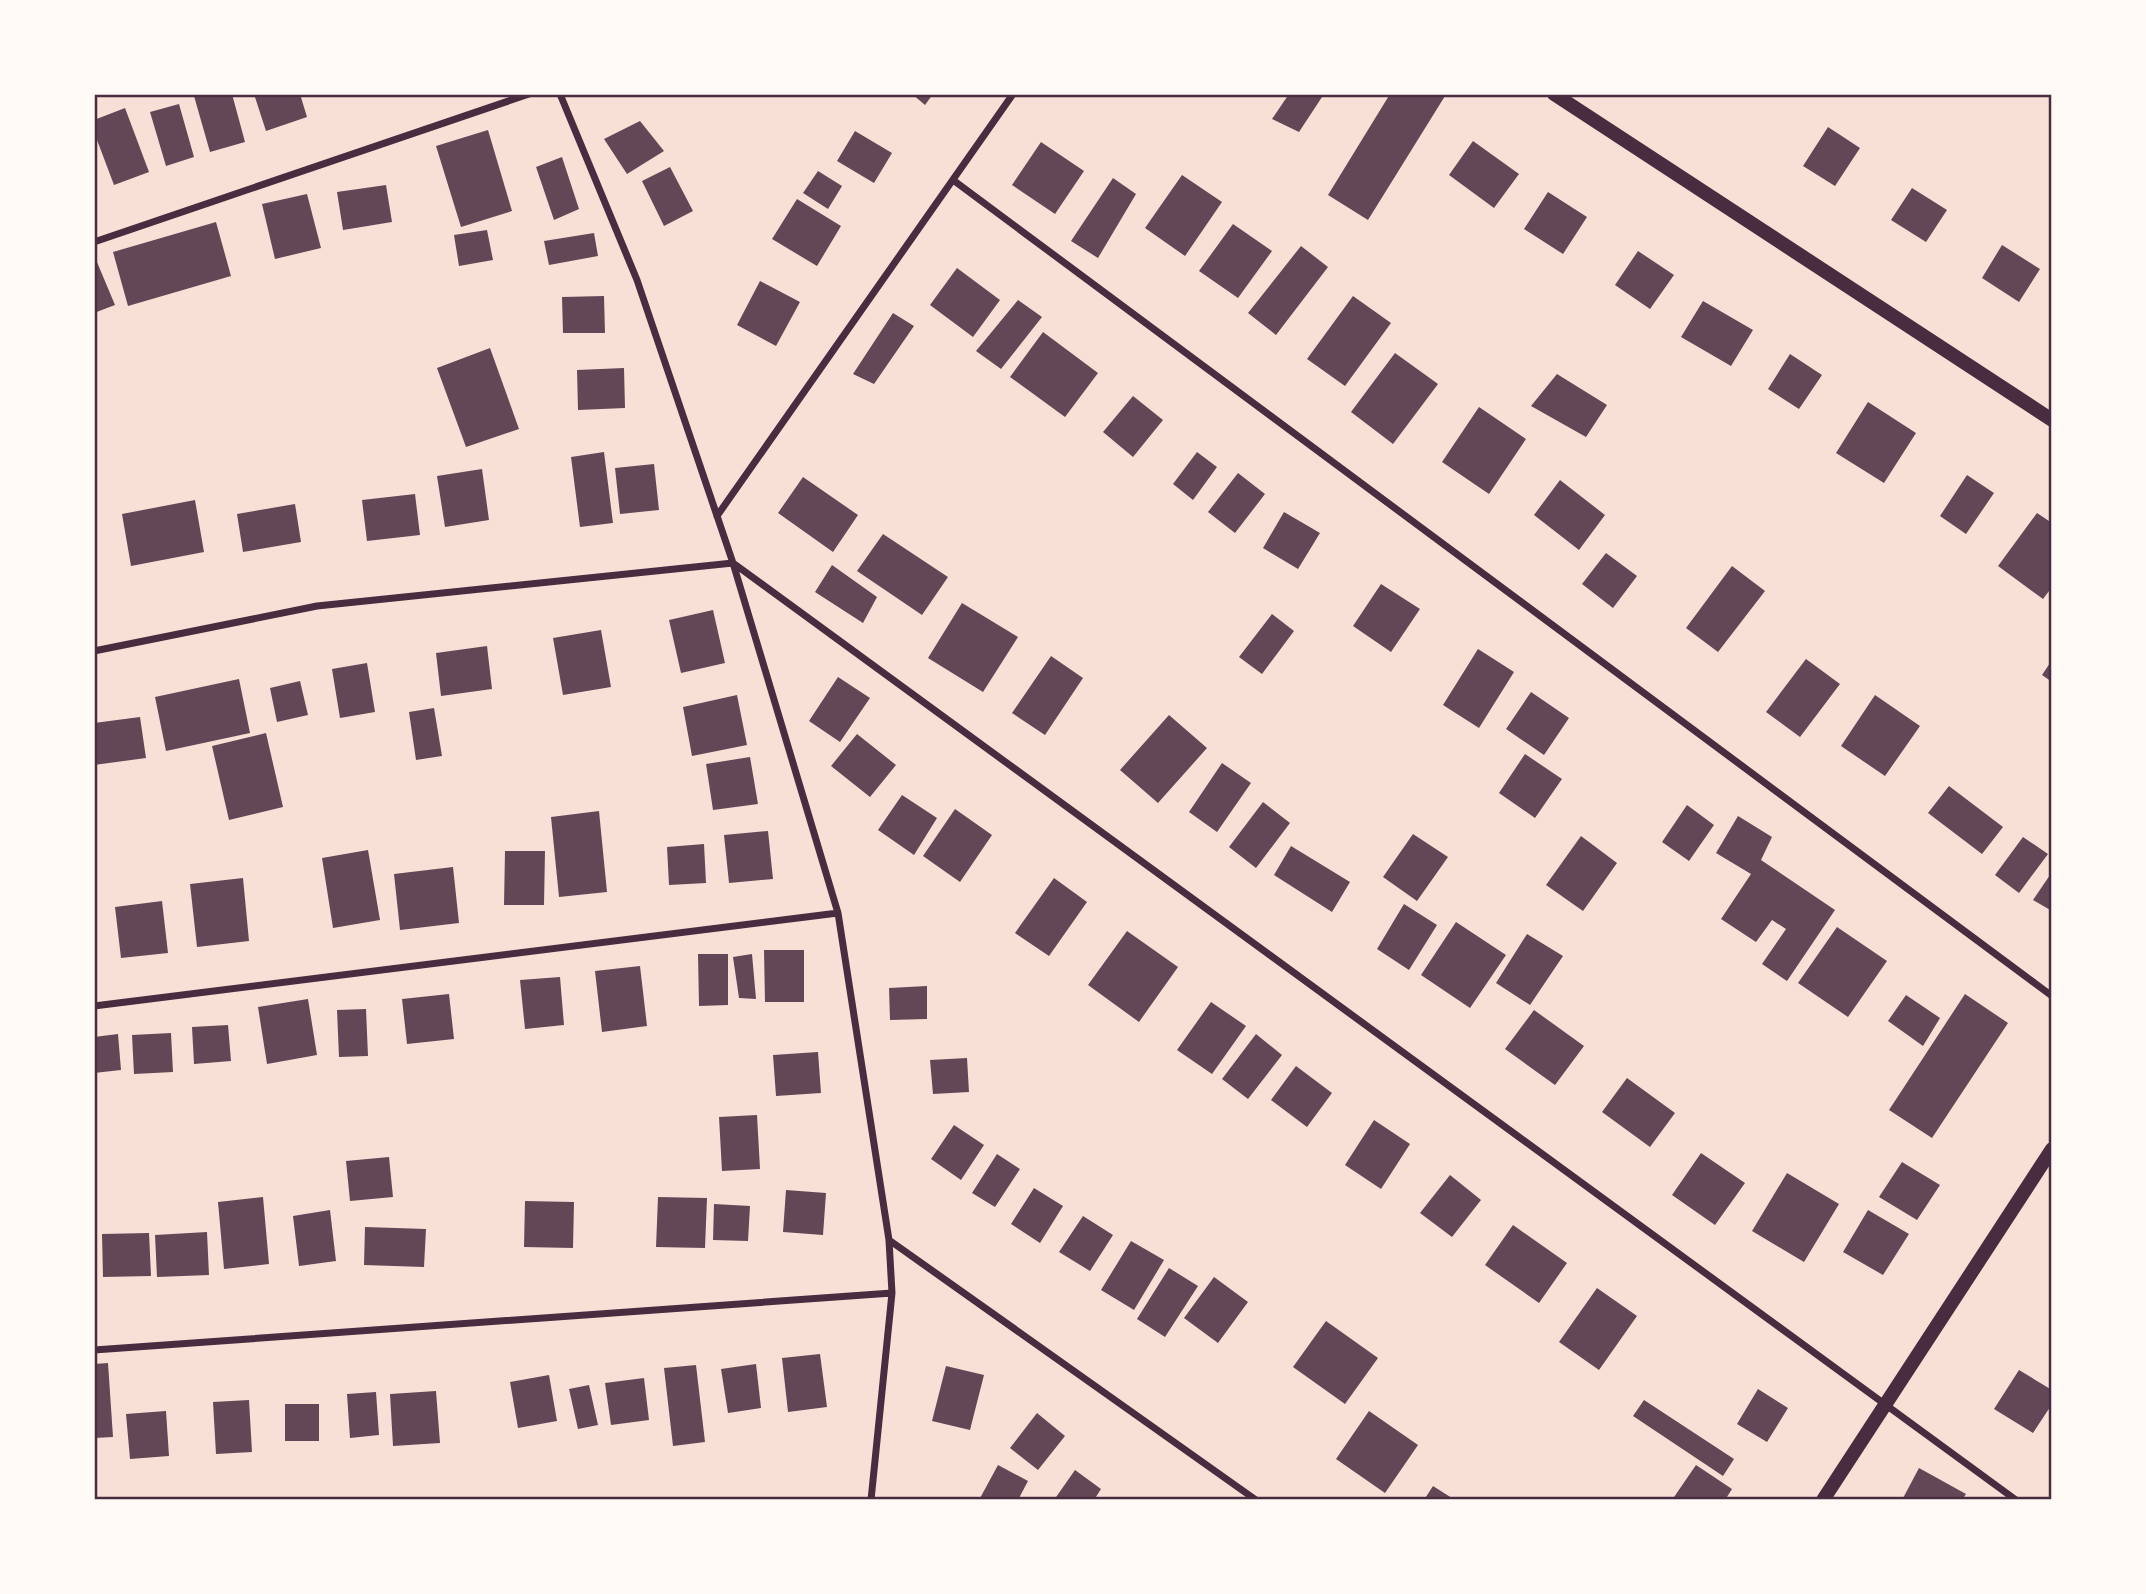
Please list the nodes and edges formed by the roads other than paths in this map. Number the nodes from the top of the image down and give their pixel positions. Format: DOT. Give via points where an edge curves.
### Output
graph roads {
  1 [pos="529,94"];
  2 [pos="560,94"];
  3 [pos="1013,94"];
  4 [pos="1554,94"];
  5 [pos="953,180"];
  6 [pos="94,242"];
  7 [pos="2052,419"];
  8 [pos="717,516"];
  9 [pos="733,564"];
  10 [pos="94,651"];
  11 [pos="838,913"];
  12 [pos="2052,996"];
  13 [pos="94,1006"];
  14 [pos="2052,1149"];
  15 [pos="889,1240"];
  16 [pos="892,1293"];
  17 [pos="94,1350"];
  18 [pos="1885,1405"];
  19 [pos="871,1500"];
  20 [pos="1256,1500"];
  21 [pos="1823,1500"];
  22 [pos="2017,1500"];
  1 -- 6 [label="street"];
  2 -- 8 [label="street" via="638,280"];
  3 -- 5 [label="street"];
  4 -- 7 [label="main road"];
  5 -- 8 [label="street"];
  5 -- 12 [label="street"];
  8 -- 9 [label="street"];
  9 -- 10 [label="street" via="317,606"];
  9 -- 11 [label="street"];
  9 -- 18 [label="street"];
  11 -- 13 [label="street"];
  11 -- 15 [label="street"];
  14 -- 18 [label="main road"];
  15 -- 16 [label="street"];
  15 -- 20 [label="street"];
  16 -- 17 [label="street"];
  16 -- 19 [label="street"];
  18 -- 21 [label="main road"];
  18 -- 22 [label="street"];
}
